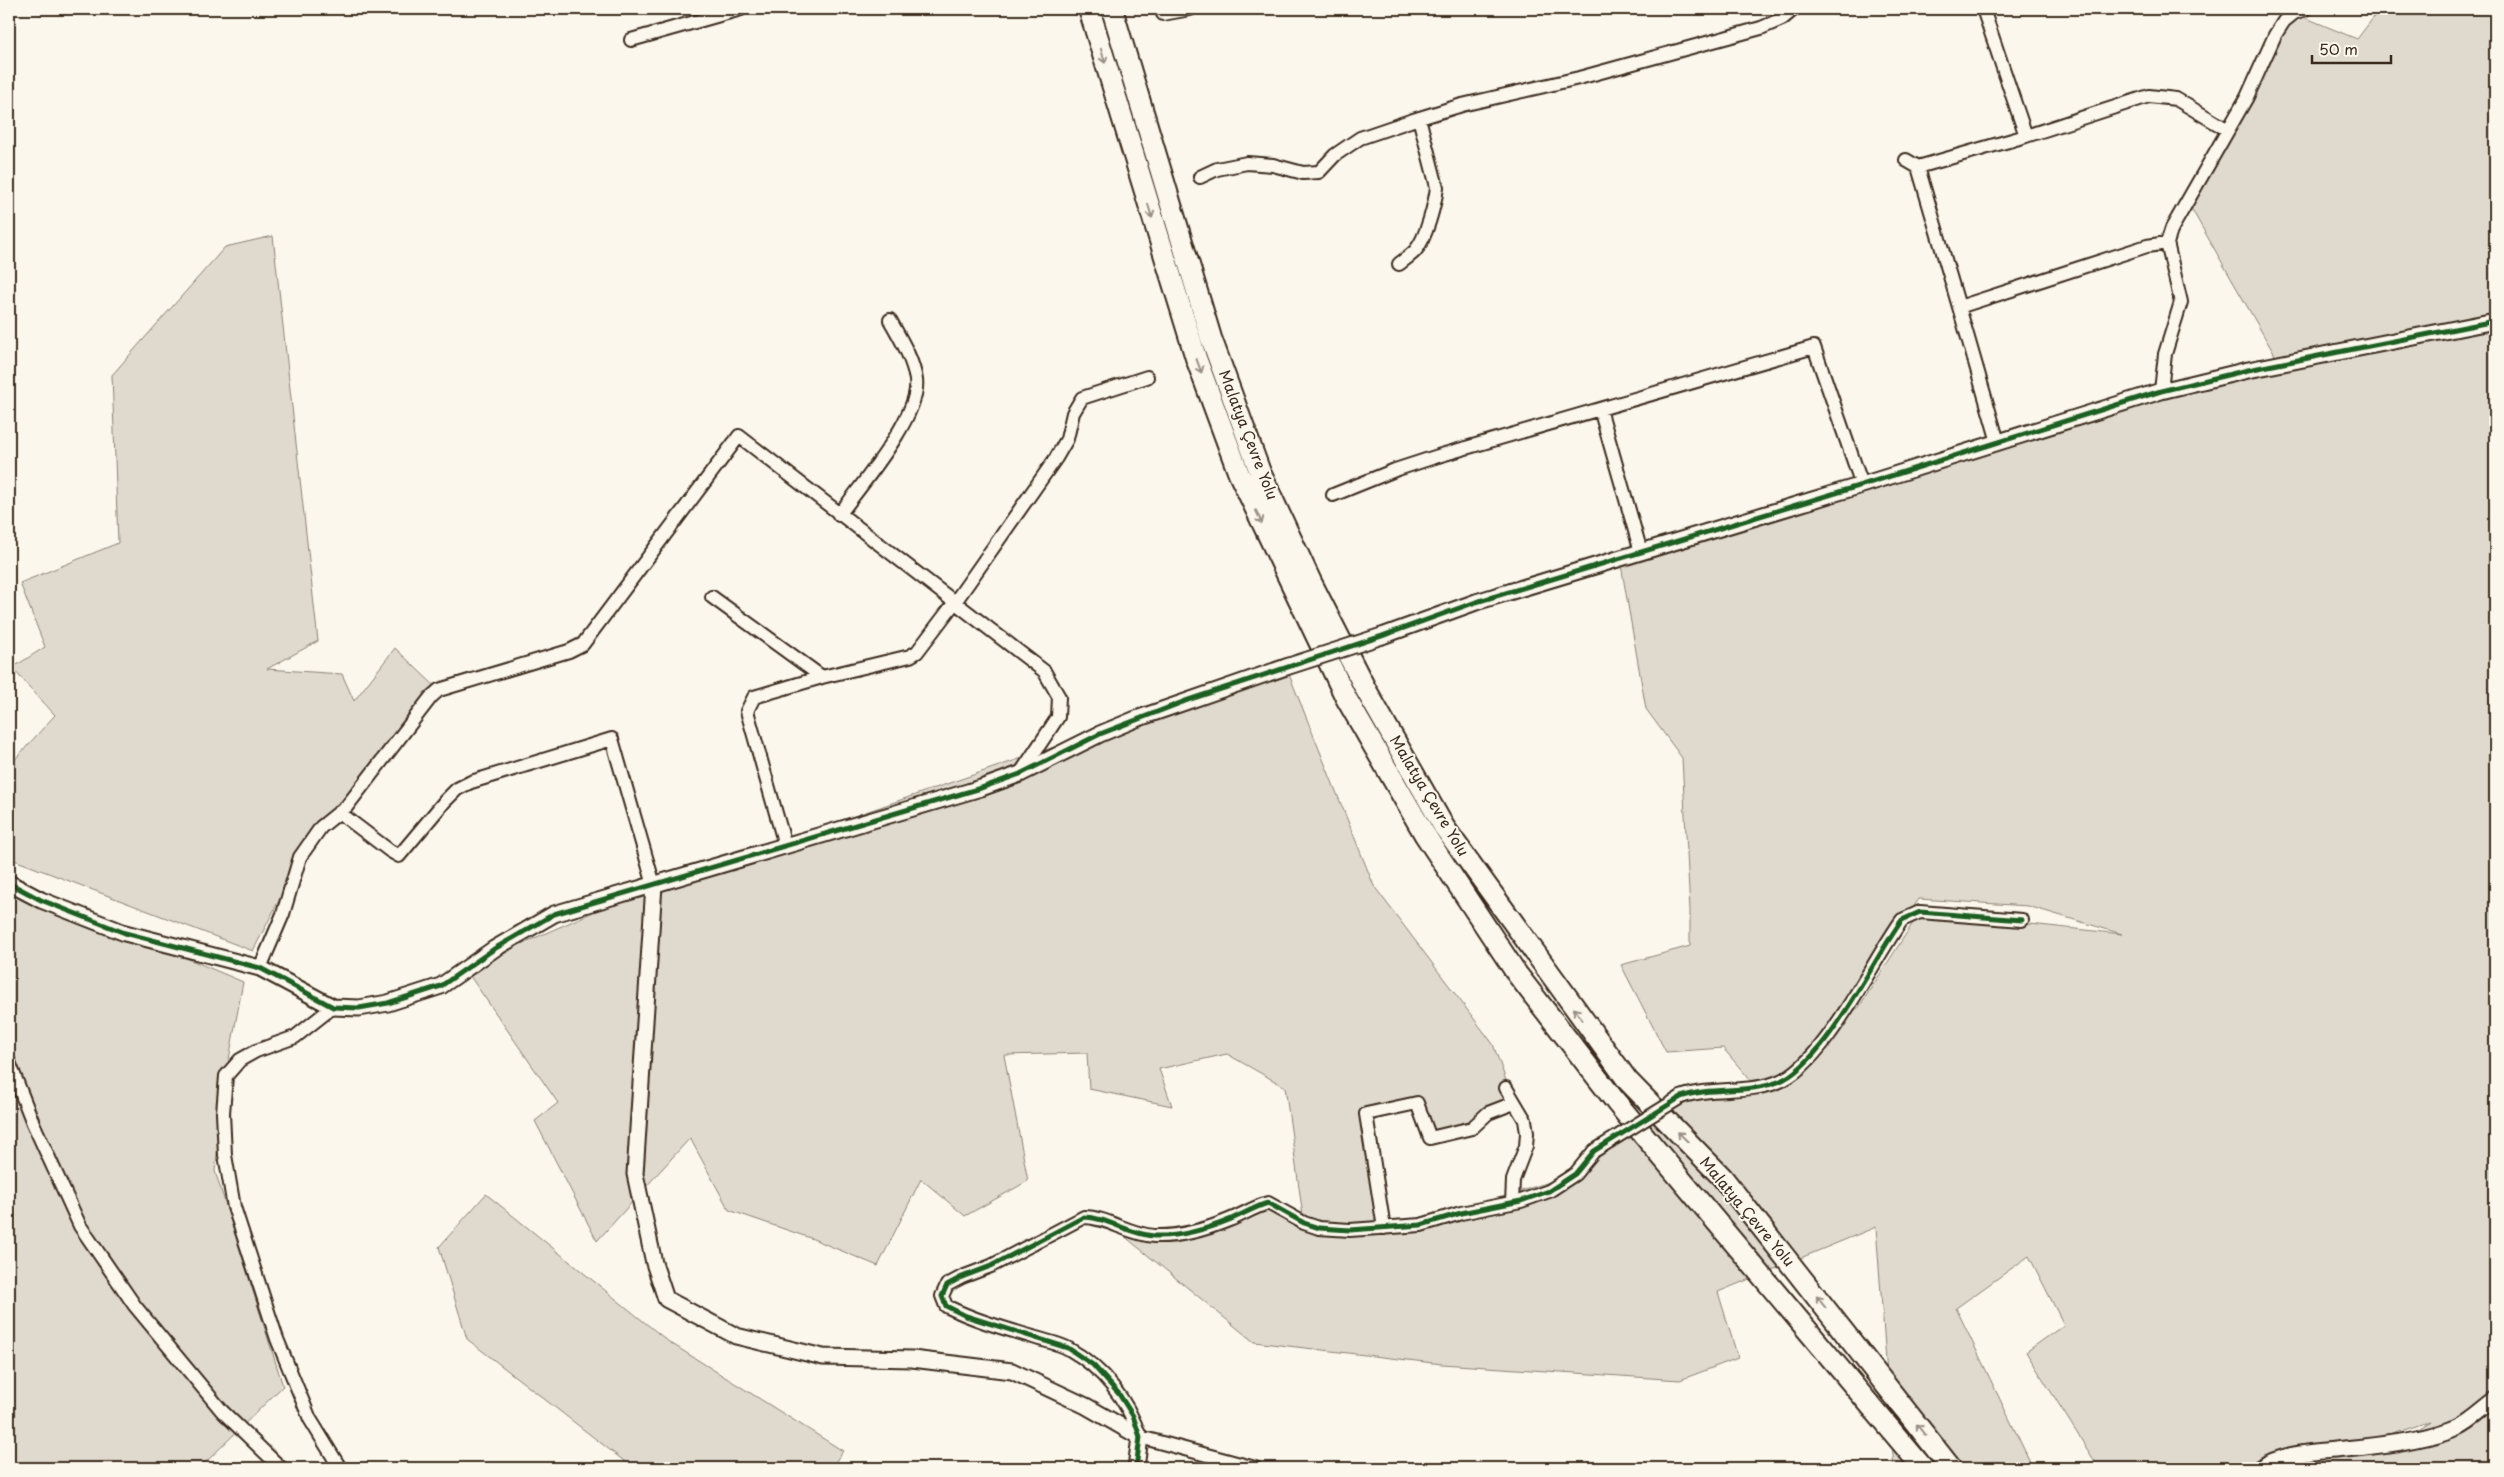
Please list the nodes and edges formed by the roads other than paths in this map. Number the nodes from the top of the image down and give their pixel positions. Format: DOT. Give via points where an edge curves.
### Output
graph roads {
  1 [pos="741,9"];
  2 [pos="1089,9"];
  3 [pos="1112,9"];
  4 [pos="1190,9"];
  5 [pos="1794,9"];
  6 [pos="1983,9"];
  7 [pos="2305,9"];
  8 [pos="723,11"];
  9 [pos="1163,14"];
  10 [pos="631,40"];
  11 [pos="1419,118"];
  12 [pos="2228,130"];
  13 [pos="2026,136"];
  14 [pos="1906,160"];
  15 [pos="1918,167"];
  16 [pos="1200,177"];
  17 [pos="2167,243"];
  18 [pos="1398,264"];
  19 [pos="1959,307"];
  20 [pos="890,320"];
  21 [pos="2495,321"];
  22 [pos="1148,377"];
  23 [pos="2161,391"];
  24 [pos="1600,409"];
  25 [pos="1998,442"];
  26 [pos="1862,486"];
  27 [pos="1334,495"];
  28 [pos="839,515"];
  29 [pos="1641,552"];
  30 [pos="712,598"];
  31 [pos="955,602"];
  32 [pos="822,678"];
  33 [pos="1020,774"];
  34 [pos="340,813"];
  35 [pos="785,845"];
  36 [pos="9,883"];
  37 [pos="654,885"];
  38 [pos="2022,920"];
  39 [pos="260,968"];
  40 [pos="333,1008"];
  41 [pos="9,1062"];
  42 [pos="1506,1088"];
  43 [pos="1514,1104"];
  44 [pos="1512,1203"];
  45 [pos="1384,1228"];
  46 [pos="2495,1400"];
  47 [pos="1140,1437"];
  48 [pos="281,1468"];
  49 [pos="340,1468"];
  50 [pos="1136,1468"];
  51 [pos="1255,1468"];
  52 [pos="1923,1468"];
  53 [pos="1951,1468"];
  54 [pos="2260,1468"];
  1 -- 8 [label="street"];
  2 -- 52 [label="highway, Malatya Çevre Yolu, one-way" via="1196,358 1239,474 1346,698 1425,835 1517,974 1616,1102"];
  53 -- 3 [label="highway, Malatya Çevre Yolu, one-way" via="1722,1177 1628,1081 1444,828 1366,690 1260,472 1211,338"];
  4 -- 9 [label="street"];
  5 -- 11 [label="street" via="1782,19 1761,28"];
  6 -- 13 [label="street"];
  7 -- 12 [label="street" via="2294,13 2280,28"];
  8 -- 10 [label="street"];
  11 -- 16 [label="street" via="1360,138 1335,155 1319,172 1303,173 1273,164 1247,163 1217,169"];
  11 -- 18 [label="street" via="1437,187 1436,196 1416,251"];
  12 -- 13 [label="street" via="2176,99 2149,96"];
  12 -- 17 [label="street" via="2172,228"];
  13 -- 15 [label="street"];
  14 -- 15 [label="street"];
  15 -- 19 [label="street"];
  17 -- 19 [label="street" via="2146,246"];
  17 -- 23 [label="street" via="2181,302 2165,354"];
  19 -- 25 [label="street"];
  20 -- 28 [label="street" via="916,380 914,404 905,422"];
  21 -- 23 [label="street"];
  22 -- 31 [label="street" via="1082,398 1073,413 1067,439 1056,458"];
  23 -- 25 [label="street"];
  24 -- 26 [label="street" via="1814,347"];
  24 -- 27 [label="street" via="1429,459"];
  24 -- 29 [label="street"];
  25 -- 26 [label="street"];
  26 -- 29 [label="street"];
  28 -- 31 [label="street"];
  28 -- 34 [label="street" via="739,436 583,644 440,690 422,706"];
  29 -- 33 [label="street, bridge" via="1476,602 1136,719"];
  30 -- 32 [label="street"];
  31 -- 32 [label="street" via="917,652"];
  31 -- 33 [label="street" via="1044,671 1059,697 1058,717"];
  32 -- 35 [label="street" via="754,697 747,710"];
  33 -- 35 [label="street"];
  34 -- 37 [label="street" via="399,856 458,789 471,782 612,739"];
  34 -- 39 [label="street" via="321,827 300,857 283,914"];
  35 -- 37 [label="street"];
  36 -- 39 [label="street" via="41,900 125,933"];
  37 -- 40 [label="street" via="554,914 494,949 441,986 381,1004"];
  37 -- 47 [label="street" via="635,1174 654,1263 666,1299 736,1336 823,1357 912,1359 1012,1370"];
  38 -- 44 [label="street, bridge" via="1920,912 1902,920 1821,1046 1800,1068 1780,1081 1758,1088 1696,1092 1681,1097 1594,1151 1575,1174 1549,1191"];
  39 -- 40 [label="street"];
  40 -- 49 [label="street" via="296,1037 240,1060 226,1076 223,1112 225,1155 234,1207 277,1339 310,1419"];
  41 -- 48 [label="street" via="80,1226 135,1306 222,1411"];
  42 -- 43 [label="street"];
  43 -- 44 [label="street" via="1525,1120 1528,1133 1514,1180"];
  43 -- 45 [label="street" via="1488,1113 1472,1128 1430,1138 1417,1103 1366,1114"];
  44 -- 45 [label="street" via="1421,1225"];
  45 -- 47 [label="street" via="1318,1228 1268,1203 1228,1221 1181,1234 1156,1236 1132,1233 1094,1217 1084,1217 948,1285 942,1296 946,1306 966,1316 1068,1348 1093,1365 1119,1394 1133,1416"];
  46 -- 54 [label="street" via="2459,1426 2439,1433 2361,1448 2297,1454"];
  47 -- 50 [label="street"];
  47 -- 51 [label="street"];
}
